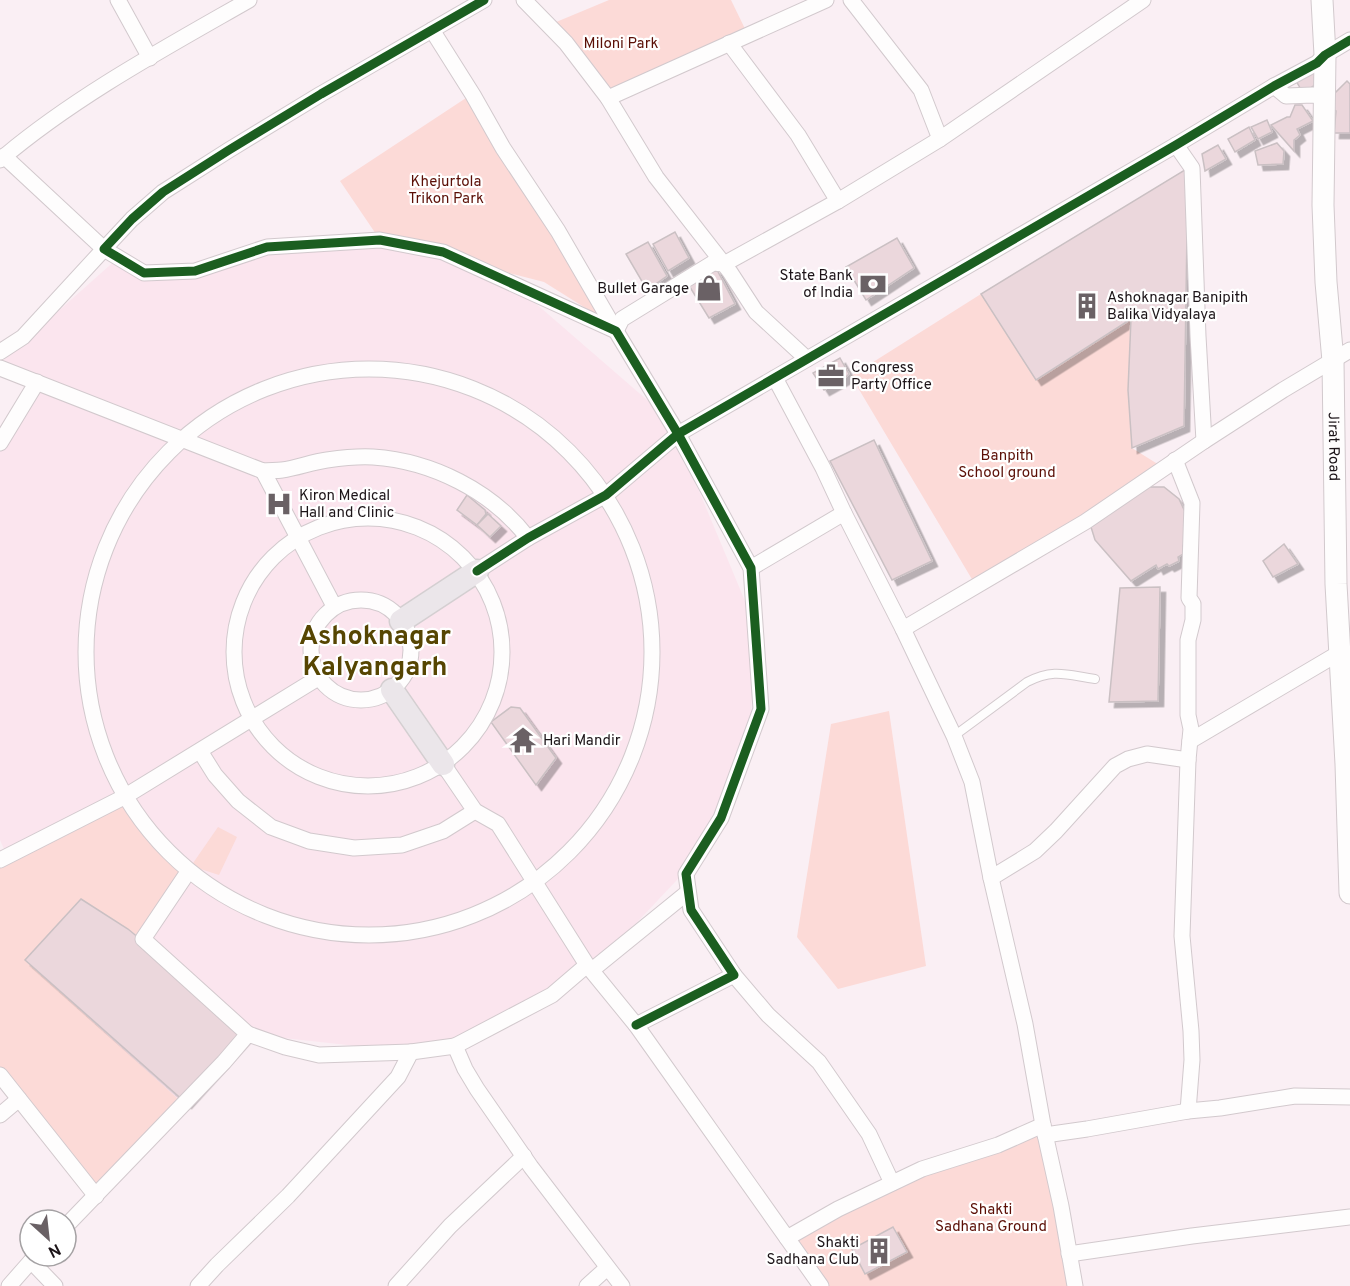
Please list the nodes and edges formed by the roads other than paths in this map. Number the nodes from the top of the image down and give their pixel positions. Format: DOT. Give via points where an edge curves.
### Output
graph roads {
  1 [pos="118,0"];
  2 [pos="249,0"];
  3 [pos="484,0"];
  4 [pos="524,0"];
  5 [pos="826,0"];
  6 [pos="850,0"];
  7 [pos="1143,0"];
  8 [pos="1322,0"];
  9 [pos="432,30"];
  10 [pos="1350,40"];
  11 [pos="729,44"];
  12 [pos="1325,55"];
  13 [pos="150,58"];
  14 [pos="1274,86"];
  15 [pos="1324,97"];
  16 [pos="608,98"];
  17 [pos="940,139"];
  18 [pos="1176,146"];
  19 [pos="2,158"];
  20 [pos="838,201"];
  21 [pos="104,249"];
  22 [pos="724,264"];
  23 [pos="616,331"];
  24 [pos="0,352"];
  25 [pos="1341,355"];
  26 [pos="807,359"];
  27 [pos="0,368"];
  28 [pos="775,378"];
  29 [pos="37,382"];
  30 [pos="678,434"];
  31 [pos="182,439"];
  32 [pos="1204,441"];
  33 [pos="0,443"];
  34 [pos="1175,460"];
  35 [pos="263,471"];
  36 [pos="606,495"];
  37 [pos="844,513"];
  38 [pos="298,537"];
  39 [pos="528,538"];
  40 [pos="751,568"];
  41 [pos="477,571"];
  42 [pos="1343,583"];
  43 [pos="334,606"];
  44 [pos="401,621"];
  45 [pos="903,629"];
  46 [pos="1340,653"];
  47 [pos="318,678"];
  48 [pos="1095,679"];
  49 [pos="392,690"];
  50 [pos="250,720"];
  51 [pos="954,736"];
  52 [pos="1190,741"];
  53 [pos="200,751"];
  54 [pos="1188,760"];
  55 [pos="442,764"];
  56 [pos="124,797"];
  57 [pos="475,811"];
  58 [pos="2,854"];
  59 [pos="188,872"];
  60 [pos="991,878"];
  61 [pos="535,881"];
  62 [pos="688,892"];
  63 [pos="1350,893"];
  64 [pos="589,968"];
  65 [pos="734,975"];
  66 [pos="636,1025"];
  67 [pos="248,1034"];
  68 [pos="455,1046"];
  69 [pos="411,1052"];
  70 [pos="0,1075"];
  71 [pos="1350,1097"];
  72 [pos="19,1099"];
  73 [pos="1188,1111"];
  74 [pos="0,1115"];
  75 [pos="1043,1130"];
  76 [pos="524,1156"];
  77 [pos="892,1183"];
  78 [pos="96,1196"];
  79 [pos="78,1214"];
  80 [pos="1350,1217"];
  81 [pos="787,1238"];
  82 [pos="1069,1254"];
  83 [pos="25,1268"];
  84 [pos="40,1268"];
  85 [pos="608,1268"];
  86 [pos="816,1284"];
  87 [pos="9,1286"];
  88 [pos="55,1286"];
  89 [pos="198,1286"];
  90 [pos="396,1286"];
  91 [pos="587,1286"];
  92 [pos="622,1286"];
  93 [pos="1075,1286"];
  1 -- 13 [label="street"];
  2 -- 13 [label="street"];
  3 -- 9 [label="street"];
  4 -- 16 [label="street" via="566,43"];
  5 -- 11 [label="street"];
  6 -- 17 [label="street" via="921,90"];
  7 -- 17 [label="street"];
  8 -- 12 [label="main road, Jirat Road"];
  9 -- 21 [label="street" via="164,192"];
  9 -- 23 [label="street"];
  10 -- 12 [label="street"];
  11 -- 16 [label="street"];
  11 -- 20 [label="street" via="798,135"];
  12 -- 14 [label="street"];
  12 -- 15 [label="main road, Jirat Road"];
  13 -- 19 [label="street" via="82,98"];
  14 -- 15 [label="street" via="1286,96"];
  14 -- 18 [label="street"];
  15 -- 25 [label="main road, Jirat Road" via="1326,282"];
  16 -- 22 [label="street" via="656,177"];
  17 -- 20 [label="street"];
  18 -- 26 [label="street"];
  18 -- 32 [label="street" via="1192,168"];
  19 -- 21 [label="street"];
  20 -- 22 [label="street"];
  21 -- 23 [label="street" via="144,273 165,273 195,271 267,247 380,240 443,252"];
  21 -- 24 [label="street" via="23,337"];
  22 -- 23 [label="street" via="713,263 622,319"];
  22 -- 26 [label="street" via="756,312"];
  23 -- 30 [label="street"];
  25 -- 32 [label="street"];
  25 -- 42 [label="main road, Jirat Road"];
  26 -- 28 [label="street"];
  27 -- 29 [label="street"];
  28 -- 30 [label="street"];
  28 -- 37 [label="street"];
  29 -- 31 [label="street"];
  29 -- 33 [label="street"];
  30 -- 36 [label="street"];
  30 -- 40 [label="street"];
  31 -- 35 [label="street"];
  31 -- 36 [label="street" via="239,400 271,386 338,370 407,371 474,388 515,409 561,442"];
  31 -- 56 [label="street" via="143,480 113,528 94,581 85,636 87,692 100,747"];
  32 -- 34 [label="street"];
  34 -- 45 [label="street" via="1085,522"];
  34 -- 52 [label="street" via="1192,503"];
  35 -- 38 [label="street"];
  35 -- 39 [label="street" via="325,460 372,457 415,464 456,479 486,497"];
  36 -- 39 [label="street"];
  36 -- 61 [label="street" via="636,554 645,586 653,652 647,707 635,750 604,809 561,860"];
  37 -- 40 [label="street"];
  37 -- 45 [label="street"];
  38 -- 41 [label="street" via="329,523 362,518 396,520 428,531"];
  38 -- 43 [label="street"];
  38 -- 50 [label="street" via="271,558 250,586 237,619 232,653 237,688"];
  39 -- 41 [label="street"];
  40 -- 62 [label="street" via="761,709 721,818 686,874"];
  41 -- 44 [label="main road"];
  41 -- 55 [label="street" via="495,606 502,641 501,676 489,711 470,741"];
  42 -- 46 [label="main road, Jirat Road"];
  43 -- 44 [label="street" via="363,598 392,608"];
  43 -- 47 [label="street" via="316,626 309,652"];
  44 -- 49 [label="street" via="410,632 411,662"];
  45 -- 51 [label="street"];
  46 -- 52 [label="street"];
  46 -- 63 [label="main road, Jirat Road"];
  47 -- 49 [label="street" via="340,697 370,701"];
  47 -- 50 [label="street"];
  48 -- 51 [label="lane" via="1040,675"];
  49 -- 55 [label="main road"];
  50 -- 53 [label="street"];
  50 -- 55 [label="street" via="286,761 336,784 392,785"];
  51 -- 60 [label="street" via="972,782"];
  52 -- 54 [label="street"];
  53 -- 56 [label="street"];
  53 -- 57 [label="street" via="238,801 271,827 309,841 354,848 402,844 443,831"];
  54 -- 60 [label="street" via="1147,754 1114,766 1035,851"];
  54 -- 73 [label="street" via="1182,936 1192,1060"];
  55 -- 57 [label="street"];
  56 -- 58 [label="street"];
  56 -- 59 [label="street" via="153,838"];
  57 -- 61 [label="street" via="498,824"];
  59 -- 61 [label="street" via="216,892 277,920 321,931 377,935 444,925 506,899"];
  59 -- 67 [label="street" via="143,939"];
  60 -- 75 [label="street" via="1025,1024"];
  61 -- 64 [label="street"];
  62 -- 64 [label="street"];
  62 -- 65 [label="street" via="691,910"];
  64 -- 66 [label="street"];
  64 -- 68 [label="street" via="552,995"];
  65 -- 66 [label="street"];
  65 -- 77 [label="street" via="768,1015 819,1062 869,1134"];
  66 -- 81 [label="street"];
  67 -- 69 [label="street" via="319,1055"];
  67 -- 78 [label="street"];
  68 -- 69 [label="street"];
  68 -- 76 [label="street" via="477,1089"];
  69 -- 89 [label="street" via="398,1077"];
  70 -- 72 [label="street"];
  71 -- 73 [label="street" via="1295,1096"];
  72 -- 74 [label="street"];
  72 -- 78 [label="street"];
  73 -- 75 [label="street" via="1087,1129"];
  75 -- 77 [label="street" via="922,1169"];
  75 -- 82 [label="street"];
  76 -- 85 [label="street"];
  76 -- 90 [label="street" via="450,1226"];
  77 -- 81 [label="street"];
  78 -- 79 [label="street"];
  80 -- 82 [label="street"];
  81 -- 86 [label="street"];
  82 -- 93 [label="street"];
  83 -- 87 [label="street"];
  84 -- 88 [label="street"];
  85 -- 91 [label="street"];
  85 -- 92 [label="street"];
}
